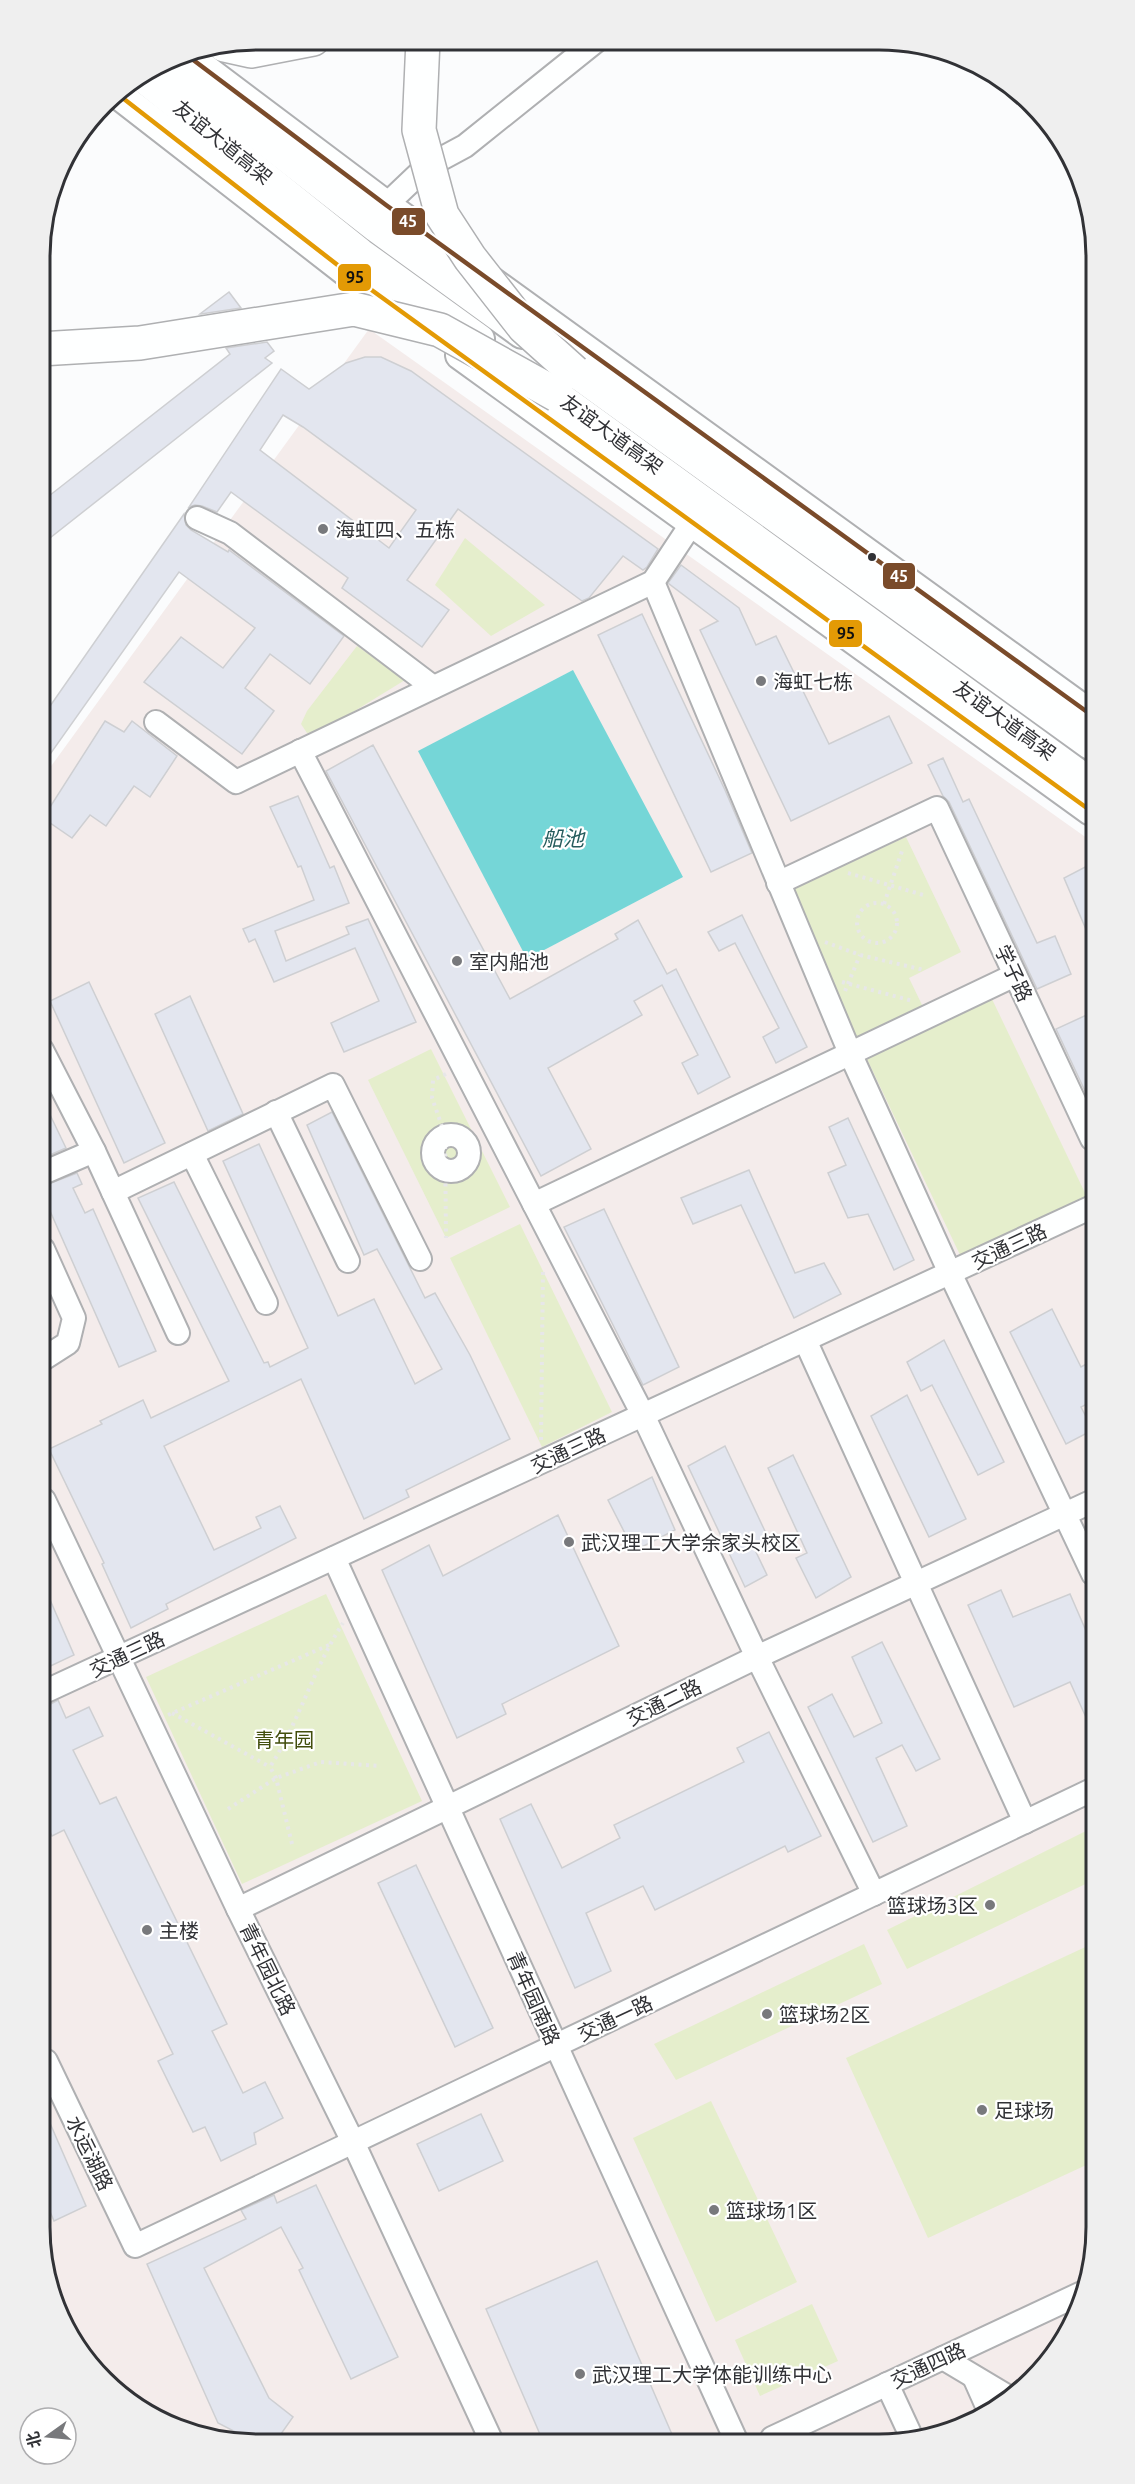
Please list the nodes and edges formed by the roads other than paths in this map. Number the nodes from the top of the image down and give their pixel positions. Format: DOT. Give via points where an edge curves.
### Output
graph roads {
  1 [pos="422,50"];
  2 [pos="585,50"];
  3 [pos="193,59"];
  4 [pos="171,68"];
  5 [pos="146,81"];
  6 [pos="124,98"];
  7 [pos="386,205"];
  8 [pos="50,349"];
  9 [pos="566,383"];
  10 [pos="197,518"];
  11 [pos="692,523"];
  12 [pos="653,582"];
  13 [pos="433,687"];
  14 [pos="1086,711"];
  15 [pos="156,722"];
  16 [pos="1086,742"];
  17 [pos="300,751"];
  18 [pos="1086,779"];
  19 [pos="1086,807"];
  20 [pos="778,883"];
  21 [pos="1015,975"];
  22 [pos="850,1053"];
  23 [pos="50,1066"];
  24 [pos="276,1112"];
  25 [pos="1086,1125"];
  26 [pos="94,1151"];
  27 [pos="192,1154"];
  28 [pos="50,1170"];
  29 [pos="444,1170"];
  30 [pos="113,1192"];
  31 [pos="534,1204"];
  32 [pos="1086,1211"];
  33 [pos="420,1259"];
  34 [pos="348,1262"];
  35 [pos="50,1265"];
  36 [pos="950,1273"];
  37 [pos="266,1303"];
  38 [pos="177,1333"];
  39 [pos="805,1340"];
  40 [pos="50,1355"];
  41 [pos="644,1415"];
  42 [pos="1085,1505"];
  43 [pos="50,1512"];
  44 [pos="1065,1514"];
  45 [pos="334,1558"];
  46 [pos="1085,1558"];
  47 [pos="916,1584"];
  48 [pos="120,1657"];
  49 [pos="757,1657"];
  50 [pos="50,1690"];
  51 [pos="1085,1793"];
  52 [pos="447,1808"];
  53 [pos="1025,1822"];
  54 [pos="874,1894"];
  55 [pos="238,1909"];
  56 [pos="556,2046"];
  57 [pos="50,2069"];
  58 [pos="353,2142"];
  59 [pos="135,2246"];
  60 [pos="1074,2297"];
  61 [pos="943,2358"];
  62 [pos="974,2377"];
  63 [pos="887,2384"];
  64 [pos="1002,2393"];
  65 [pos="986,2404"];
  66 [pos="810,2430"];
  67 [pos="909,2432"];
  68 [pos="488,2434"];
  69 [pos="733,2434"];
  70 [pos="791,2434"];
  1 -- 9 [label="highway, bridge" via="418,130 442,215 470,258"];
  2 -- 7 [label="street" via="465,146 426,167"];
  3 -- 7 [label="main road"];
  4 -- 9 [label="main road, 友谊大道高架, bridge"];
  5 -- 9 [label="main road, 友谊大道高架, bridge" via="362,253"];
  6 -- 11 [label="main road" via="344,270"];
  7 -- 14 [label="main road"];
  8 -- 9 [label="highway, bridge" via="140,343 354,309 440,330"];
  9 -- 16 [label="main road, 友谊大道高架"];
  9 -- 18 [label="main road, 友谊大道高架"];
  10 -- 13 [label="street" via="230,534"];
  11 -- 12 [label="street"];
  11 -- 19 [label="main road"];
  12 -- 13 [label="street"];
  12 -- 20 [label="street"];
  13 -- 17 [label="street"];
  15 -- 17 [label="street" via="236,782"];
  17 -- 31 [label="street"];
  20 -- 21 [label="street, 学子路" via="937,808"];
  20 -- 22 [label="street"];
  21 -- 22 [label="street"];
  21 -- 25 [label="street, 学子路"];
  22 -- 31 [label="street"];
  22 -- 36 [label="street"];
  23 -- 26 [label="street"];
  24 -- 27 [label="street"];
  24 -- 33 [label="street" via="333,1084"];
  24 -- 34 [label="street"];
  26 -- 28 [label="street"];
  26 -- 30 [label="street"];
  27 -- 30 [label="street"];
  27 -- 37 [label="street"];
  29 -- 29 [label="street" via="435,1163 435,1143 445,1135 460,1137 468,1146 468,1161 453,1172"];
  30 -- 38 [label="street"];
  31 -- 41 [label="street"];
  32 -- 36 [label="street, 交通三路"];
  35 -- 40 [label="street" via="74,1318 68,1343"];
  36 -- 39 [label="street, 交通三路"];
  36 -- 44 [label="street"];
  39 -- 41 [label="street, 交通三路"];
  39 -- 47 [label="street"];
  41 -- 45 [label="street, 交通三路"];
  41 -- 49 [label="street"];
  42 -- 44 [label="street, 交通二路"];
  43 -- 48 [label="street, 青年园北路"];
  44 -- 46 [label="street"];
  44 -- 47 [label="street, 交通二路"];
  45 -- 48 [label="street, 交通三路"];
  45 -- 52 [label="street, 青年园南路"];
  47 -- 49 [label="street, 交通二路"];
  47 -- 53 [label="street"];
  48 -- 50 [label="street, 交通三路"];
  48 -- 55 [label="street, 青年园北路"];
  49 -- 52 [label="street, 交通二路"];
  49 -- 54 [label="street"];
  51 -- 53 [label="street, 交通一路"];
  52 -- 55 [label="street, 交通二路"];
  52 -- 56 [label="street, 青年园南路"];
  53 -- 54 [label="street, 交通一路"];
  54 -- 56 [label="street, 交通一路"];
  55 -- 58 [label="street, 青年园北路"];
  56 -- 58 [label="street, 交通一路"];
  56 -- 69 [label="street, 青年园南路"];
  57 -- 59 [label="street, 水运湖路"];
  58 -- 59 [label="street, 交通一路"];
  58 -- 68 [label="street, 青年园北路"];
  60 -- 61 [label="street, 交通四路"];
  61 -- 62 [label="street"];
  61 -- 63 [label="street, 交通四路"];
  62 -- 64 [label="street"];
  62 -- 65 [label="street"];
  63 -- 66 [label="street, 交通四路"];
  63 -- 67 [label="street"];
  66 -- 70 [label="street, 交通四路"];
}
